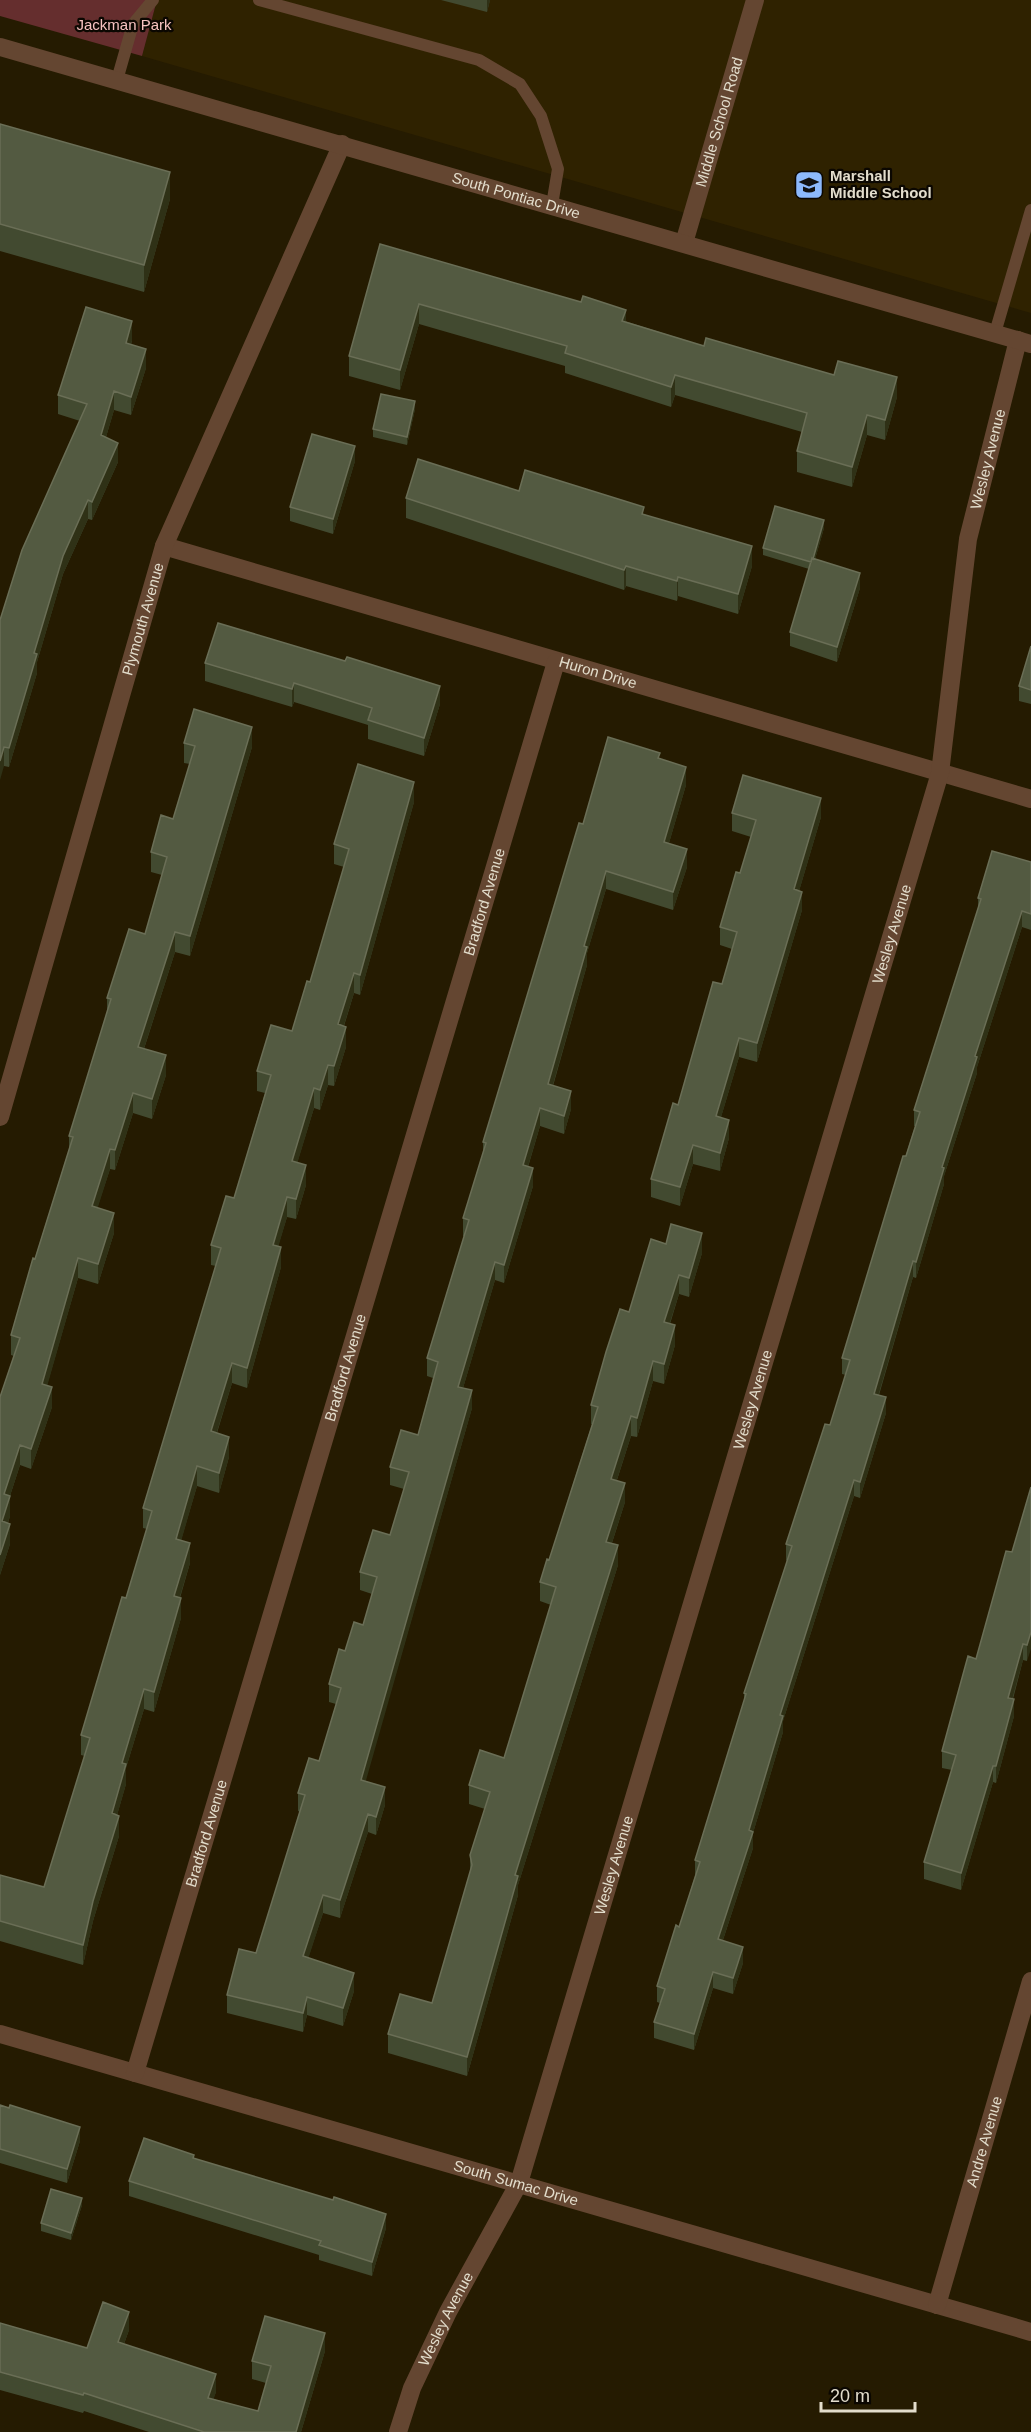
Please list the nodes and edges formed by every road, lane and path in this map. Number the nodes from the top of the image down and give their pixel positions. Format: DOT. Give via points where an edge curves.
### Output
graph roads {
  1 [pos="153,0"];
  2 [pos="260,0"];
  3 [pos="755,0"];
  4 [pos="0,47"];
  5 [pos="117,80"];
  6 [pos="342,144"];
  7 [pos="552,205"];
  8 [pos="1031,210"];
  9 [pos="684,243"];
  10 [pos="996,333"];
  11 [pos="1024,342"];
  12 [pos="164,546"];
  13 [pos="556,662"];
  14 [pos="940,773"];
  15 [pos="1031,799"];
  16 [pos="0,1117"];
  17 [pos="1031,1981"];
  18 [pos="0,2034"];
  19 [pos="135,2073"];
  20 [pos="519,2183"];
  21 [pos="937,2305"];
  22 [pos="1031,2332"];
  23 [pos="398,2432"];
  1 -- 5 [label="lane" via="133,24"];
  2 -- 7 [label="lane" via="479,60 520,84 541,116 558,169"];
  3 -- 9 [label="street, Middle School Road"];
  4 -- 5 [label="street, South Pontiac Drive"];
  5 -- 6 [label="street, South Pontiac Drive"];
  6 -- 7 [label="street, South Pontiac Drive"];
  6 -- 12 [label="street, Plymouth Avenue"];
  7 -- 9 [label="street, South Pontiac Drive"];
  8 -- 10 [label="lane"];
  9 -- 10 [label="street, South Pontiac Drive"];
  10 -- 11 [label="street, South Pontiac Drive"];
  11 -- 14 [label="street, Wesley Avenue" via="968,539"];
  12 -- 13 [label="street, Huron Drive"];
  12 -- 16 [label="street, Plymouth Avenue"];
  13 -- 14 [label="street, Huron Drive"];
  13 -- 19 [label="street, Bradford Avenue"];
  14 -- 15 [label="street, Huron Drive"];
  14 -- 20 [label="street, Wesley Avenue"];
  17 -- 21 [label="street, Andre Avenue"];
  18 -- 19 [label="street, South Sumac Drive"];
  19 -- 20 [label="street, South Sumac Drive"];
  20 -- 21 [label="street, South Sumac Drive"];
  20 -- 23 [label="street, Wesley Avenue" via="448,2313 412,2388"];
  21 -- 22 [label="street, South Sumac Drive"];
}
